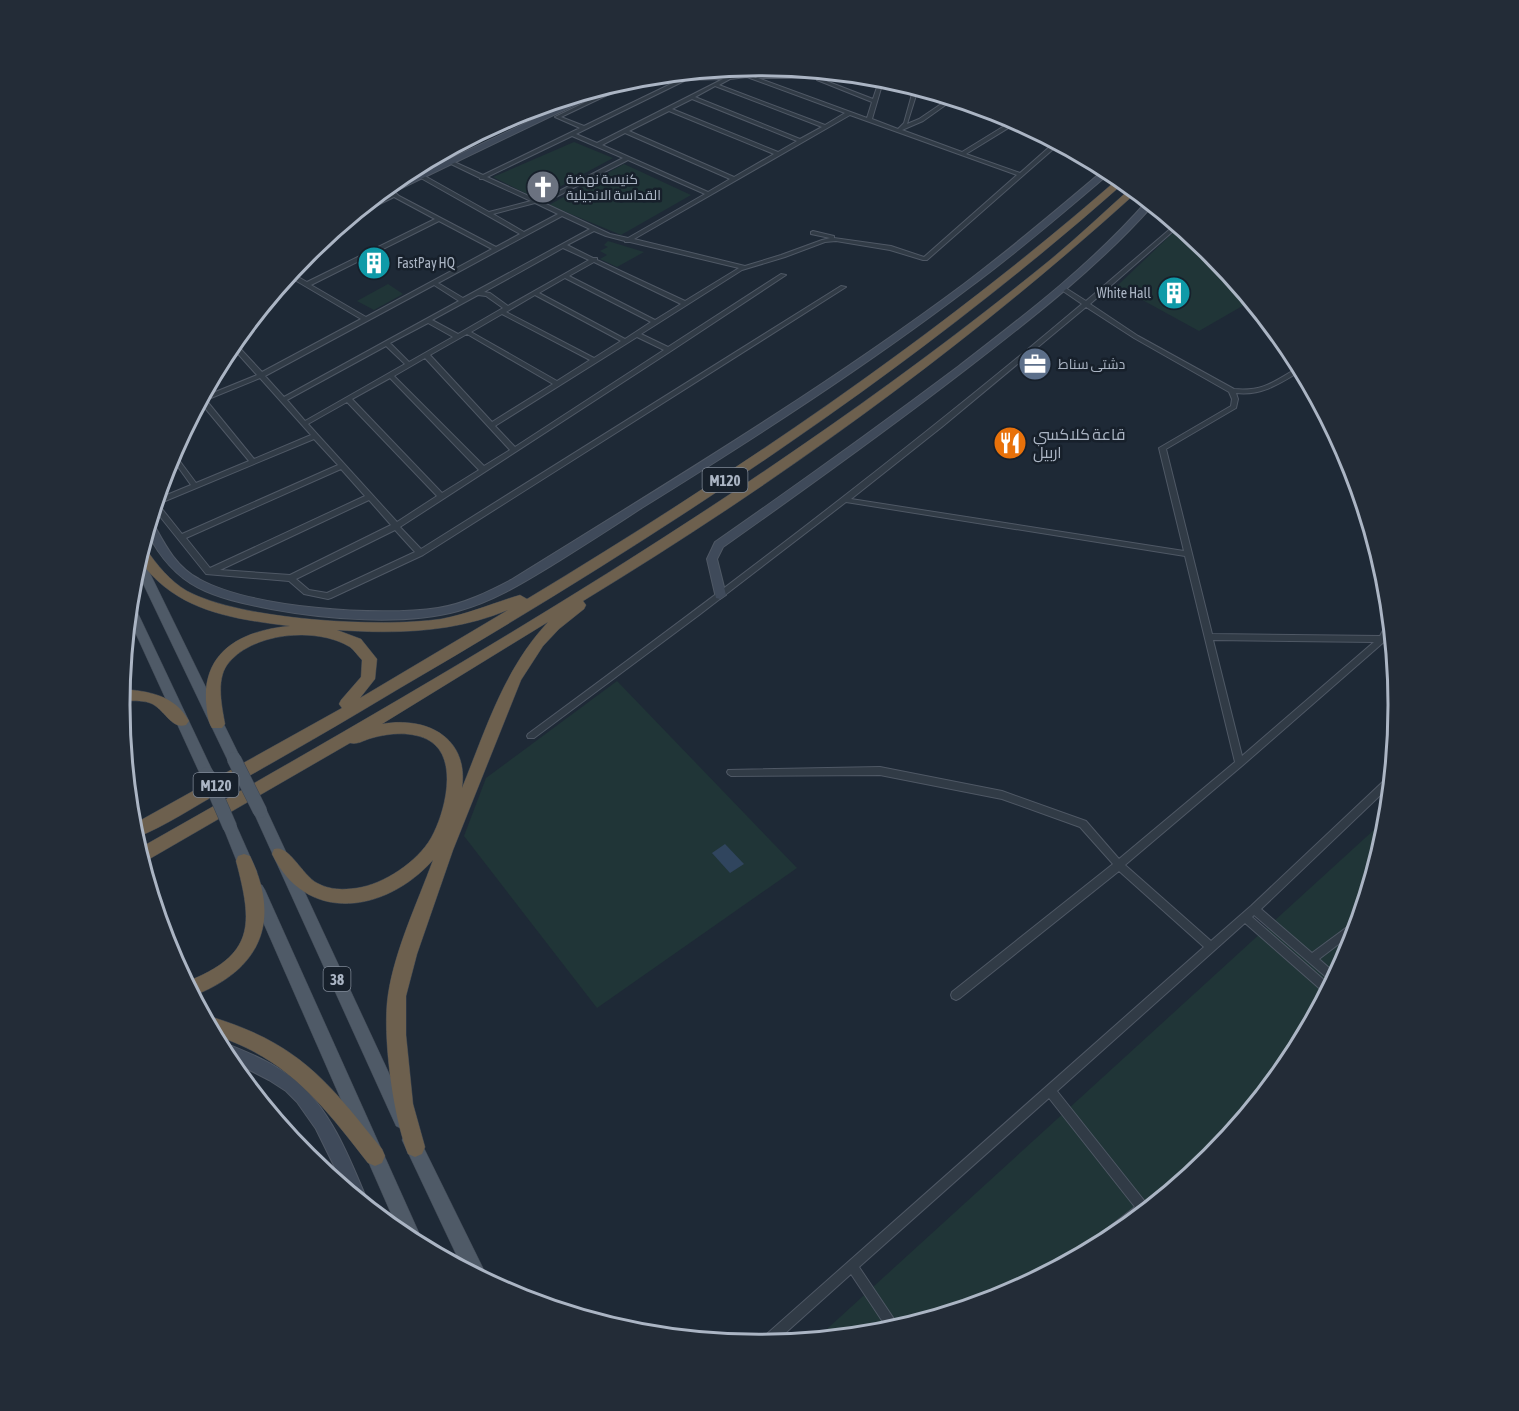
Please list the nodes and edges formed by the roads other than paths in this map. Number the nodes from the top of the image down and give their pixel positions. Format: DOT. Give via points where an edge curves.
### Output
graph roads {
  1 [pos="752,77"];
  2 [pos="715,78"];
  3 [pos="729,78"];
  4 [pos="795,78"];
  5 [pos="817,80"];
  6 [pos="681,82"];
  7 [pos="716,85"];
  8 [pos="879,88"];
  9 [pos="914,96"];
  10 [pos="692,97"];
  11 [pos="598,98"];
  12 [pos="875,101"];
  13 [pos="944,105"];
  14 [pos="565,108"];
  15 [pos="669,109"];
  16 [pos="849,113"];
  17 [pos="869,120"];
  18 [pos="824,126"];
  19 [pos="1006,127"];
  20 [pos="585,128"];
  21 [pos="505,130"];
  22 [pos="899,130"];
  23 [pos="625,131"];
  24 [pos="512,133"];
  25 [pos="572,134"];
  26 [pos="801,141"];
  27 [pos="598,145"];
  28 [pos="1051,148"];
  29 [pos="778,154"];
  30 [pos="962,154"];
  31 [pos="628,158"];
  32 [pos="450,162"];
  33 [pos="1021,175"];
  34 [pos="421,176"];
  35 [pos="1100,177"];
  36 [pos="482,178"];
  37 [pos="734,180"];
  38 [pos="1114,187"];
  39 [pos="394,194"];
  40 [pos="709,194"];
  41 [pos="1127,196"];
  42 [pos="536,203"];
  43 [pos="1145,209"];
  44 [pos="488,214"];
  45 [pos="561,214"];
  46 [pos="439,219"];
  47 [pos="593,229"];
  48 [pos="1171,230"];
  49 [pos="813,232"];
  50 [pos="524,234"];
  51 [pos="841,239"];
  52 [pos="627,241"];
  53 [pos="564,246"];
  54 [pos="495,248"];
  55 [pos="595,260"];
  56 [pos="745,267"];
  57 [pos="783,274"];
  58 [pos="565,276"];
  59 [pos="298,280"];
  60 [pos="433,282"];
  61 [pos="306,285"];
  62 [pos="843,287"];
  63 [pos="1062,288"];
  64 [pos="478,292"];
  65 [pos="535,293"];
  66 [pos="463,301"];
  67 [pos="684,303"];
  68 [pos="1086,305"];
  69 [pos="505,310"];
  70 [pos="365,319"];
  71 [pos="427,320"];
  72 [pos="655,322"];
  73 [pos="467,332"];
  74 [pos="636,334"];
  75 [pos="458,337"];
  76 [pos="625,341"];
  77 [pos="386,343"];
  78 [pos="669,350"];
  79 [pos="240,352"];
  80 [pos="426,355"];
  81 [pos="594,360"];
  82 [pos="409,365"];
  83 [pos="1293,373"];
  84 [pos="262,375"];
  85 [pos="390,375"];
  86 [pos="557,384"];
  87 [pos="1232,391"];
  88 [pos="213,395"];
  89 [pos="348,399"];
  90 [pos="283,400"];
  91 [pos="206,406"];
  92 [pos="304,424"];
  93 [pos="492,425"];
  94 [pos="315,436"];
  95 [pos="514,450"];
  96 [pos="253,462"];
  97 [pos="179,463"];
  98 [pos="342,466"];
  99 [pos="483,470"];
  100 [pos="195,486"];
  101 [pos="370,497"];
  102 [pos="442,497"];
  103 [pos="166,499"];
  104 [pos="846,500"];
  105 [pos="162,511"];
  106 [pos="396,526"];
  107 [pos="154,536"];
  108 [pos="181,537"];
  109 [pos="665,545"];
  110 [pos="619,549"];
  111 [pos="420,553"];
  112 [pos="1188,554"];
  113 [pos="148,562"];
  114 [pos="209,572"];
  115 [pos="145,575"];
  116 [pos="291,579"];
  117 [pos="720,595"];
  118 [pos="136,622"];
  119 [pos="1384,635"];
  120 [pos="1208,637"];
  121 [pos="1382,639"];
  122 [pos="130,696"];
  123 [pos="181,721"];
  124 [pos="217,724"];
  125 [pos="531,736"];
  126 [pos="300,738"];
  127 [pos="309,760"];
  128 [pos="1240,763"];
  129 [pos="730,772"];
  130 [pos="1383,787"];
  131 [pos="143,825"];
  132 [pos="148,852"];
  133 [pos="280,854"];
  134 [pos="244,861"];
  135 [pos="1119,865"];
  136 [pos="1254,909"];
  137 [pos="1245,917"];
  138 [pos="1343,939"];
  139 [pos="1211,947"];
  140 [pos="1312,958"];
  141 [pos="1329,973"];
  142 [pos="1323,985"];
  143 [pos="196,986"];
  144 [pos="956,995"];
  145 [pos="221,1029"];
  146 [pos="237,1055"];
  147 [pos="1050,1090"];
  148 [pos="415,1147"];
  149 [pos="375,1156"];
  150 [pos="348,1181"];
  151 [pos="1141,1206"];
  152 [pos="405,1225"];
  153 [pos="471,1264"];
  154 [pos="852,1266"];
  155 [pos="889,1320"];
  156 [pos="777,1334"];
  1 -- 3 [label="street"];
  1 -- 4 [label="street"];
  1 -- 16 [label="street"];
  2 -- 3 [label="street"];
  3 -- 7 [label="street"];
  5 -- 12 [label="street"];
  6 -- 20 [label="street"];
  7 -- 10 [label="street"];
  7 -- 18 [label="street"];
  8 -- 12 [label="street"];
  9 -- 22 [label="street" via="906,123"];
  10 -- 15 [label="street"];
  10 -- 26 [label="street"];
  11 -- 20 [label="street" via="557,117"];
  12 -- 17 [label="street"];
  13 -- 22 [label="street"];
  14 -- 24 [label="street"];
  15 -- 23 [label="street"];
  15 -- 29 [label="street"];
  16 -- 17 [label="street"];
  16 -- 18 [label="street"];
  17 -- 22 [label="street"];
  18 -- 26 [label="street"];
  19 -- 30 [label="street"];
  20 -- 25 [label="street"];
  21 -- 24 [label="street"];
  22 -- 30 [label="street"];
  23 -- 27 [label="street"];
  23 -- 37 [label="street"];
  24 -- 32 [label="street"];
  25 -- 27 [label="street"];
  25 -- 36 [label="street"];
  26 -- 29 [label="street"];
  27 -- 31 [label="street"];
  28 -- 33 [label="street"];
  29 -- 37 [label="street"];
  30 -- 33 [label="street"];
  31 -- 40 [label="street"];
  31 -- 42 [label="street"];
  32 -- 34 [label="street"];
  32 -- 36 [label="street"];
  33 -- 51 [label="street" via="925,259"];
  34 -- 44 [label="street"];
  35 -- 107 [label="street" via="1004,258 872,356 530,574 479,601 438,612 388,615 244,600 206,588 185,575 165,556"];
  36 -- 42 [label="street"];
  37 -- 40 [label="street"];
  38 -- 110 [label="highway, M120" via="1008,278 914,350"];
  39 -- 46 [label="street"];
  40 -- 52 [label="street"];
  41 -- 109 [label="highway, M120" via="1055,261 904,379"];
  42 -- 44 [label="street"];
  42 -- 45 [label="street"];
  43 -- 63 [label="street" via="1120,237"];
  44 -- 50 [label="street"];
  45 -- 47 [label="street"];
  45 -- 50 [label="street"];
  46 -- 54 [label="street"];
  46 -- 61 [label="street"];
  47 -- 52 [label="street"];
  47 -- 53 [label="street"];
  48 -- 68 [label="street"];
  49 -- 51 [label="street"];
  50 -- 54 [label="street"];
  51 -- 56 [label="street"];
  52 -- 56 [label="street"];
  53 -- 55 [label="street"];
  53 -- 64 [label="street"];
  54 -- 60 [label="street"];
  55 -- 58 [label="street"];
  55 -- 67 [label="street"];
  56 -- 67 [label="street"];
  57 -- 78 [label="street"];
  58 -- 65 [label="street"];
  58 -- 72 [label="street"];
  59 -- 61 [label="street"];
  60 -- 66 [label="street"];
  60 -- 70 [label="street"];
  61 -- 70 [label="street"];
  62 -- 111 [label="street"];
  63 -- 68 [label="street"];
  63 -- 117 [label="street" via="913,406 719,545 712,558"];
  64 -- 66 [label="street"];
  64 -- 69 [label="street" via="488,294"];
  65 -- 69 [label="street"];
  65 -- 76 [label="street"];
  66 -- 71 [label="street"];
  67 -- 72 [label="street"];
  68 -- 87 [label="street"];
  68 -- 104 [label="street"];
  69 -- 73 [label="street"];
  69 -- 81 [label="street"];
  70 -- 84 [label="street"];
  71 -- 75 [label="street"];
  71 -- 77 [label="street"];
  72 -- 74 [label="street"];
  73 -- 75 [label="street"];
  73 -- 86 [label="street"];
  74 -- 76 [label="street"];
  74 -- 78 [label="street"];
  75 -- 80 [label="street"];
  76 -- 81 [label="street"];
  77 -- 82 [label="street"];
  77 -- 90 [label="street"];
  78 -- 95 [label="street"];
  79 -- 84 [label="street"];
  80 -- 82 [label="street"];
  80 -- 93 [label="street"];
  81 -- 86 [label="street"];
  82 -- 85 [label="street"];
  83 -- 87 [label="street" via="1261,392"];
  84 -- 88 [label="street"];
  84 -- 90 [label="street"];
  85 -- 89 [label="street"];
  85 -- 99 [label="street"];
  86 -- 93 [label="street"];
  87 -- 112 [label="street" via="1234,407 1162,448"];
  89 -- 92 [label="street"];
  89 -- 102 [label="street"];
  90 -- 92 [label="street"];
  91 -- 96 [label="street"];
  92 -- 94 [label="street"];
  93 -- 95 [label="street"];
  94 -- 96 [label="street"];
  94 -- 98 [label="street"];
  95 -- 99 [label="street"];
  96 -- 100 [label="street"];
  97 -- 100 [label="street"];
  98 -- 101 [label="street"];
  98 -- 108 [label="street"];
  99 -- 102 [label="street"];
  100 -- 103 [label="street"];
  101 -- 106 [label="street"];
  101 -- 114 [label="street"];
  102 -- 106 [label="street"];
  104 -- 112 [label="street"];
  104 -- 117 [label="street"];
  105 -- 108 [label="street"];
  106 -- 111 [label="street"];
  106 -- 116 [label="street"];
  108 -- 114 [label="street"];
  109 -- 127 [label="highway, M120"];
  109 -- 148 [label="highway" via="554,625 526,657 514,678 445,850 397,996 401,1094"];
  110 -- 113 [label="highway" via="497,610 449,623 406,628 295,621 230,612 180,592"];
  110 -- 126 [label="highway, M120"];
  111 -- 116 [label="street" via="328,597 308,592"];
  112 -- 120 [label="street"];
  114 -- 116 [label="street"];
  115 -- 124 [label="main road"];
  117 -- 125 [label="street"];
  118 -- 123 [label="main road"];
  119 -- 121 [label="street"];
  120 -- 121 [label="street"];
  120 -- 128 [label="street"];
  121 -- 128 [label="street"];
  122 -- 123 [label="highway" via="156,697"];
  123 -- 134 [label="main road, 38, bridge"];
  124 -- 126 [label="highway" via="213,696 217,671 222,660 247,640 305,629 352,640 368,656 367,682 348,703"];
  124 -- 133 [label="main road, 38, bridge"];
  126 -- 131 [label="highway, M120"];
  127 -- 132 [label="highway"];
  127 -- 133 [label="highway" via="364,734 392,728 418,730 434,735 449,752 455,772 453,804 437,843 423,860 385,888 354,897 328,897 309,888"];
  128 -- 135 [label="street"];
  129 -- 135 [label="street" via="880,771 1002,795 1083,825"];
  130 -- 136 [label="street"];
  133 -- 148 [label="main road, 38"];
  134 -- 143 [label="highway" via="256,917 253,937 233,964"];
  134 -- 149 [label="main road, 38"];
  135 -- 139 [label="street"];
  135 -- 144 [label="street"];
  136 -- 137 [label="street"];
  136 -- 140 [label="street"];
  137 -- 139 [label="street"];
  137 -- 142 [label="street"];
  138 -- 140 [label="street"];
  139 -- 147 [label="street"];
  140 -- 141 [label="street"];
  145 -- 149 [label="highway" via="282,1054 313,1079"];
  146 -- 150 [label="street" via="292,1087 309,1106"];
  147 -- 151 [label="street"];
  147 -- 154 [label="street"];
  148 -- 153 [label="main road, 38"];
  149 -- 152 [label="main road, 38"];
  154 -- 155 [label="street"];
  154 -- 156 [label="street"];
}
